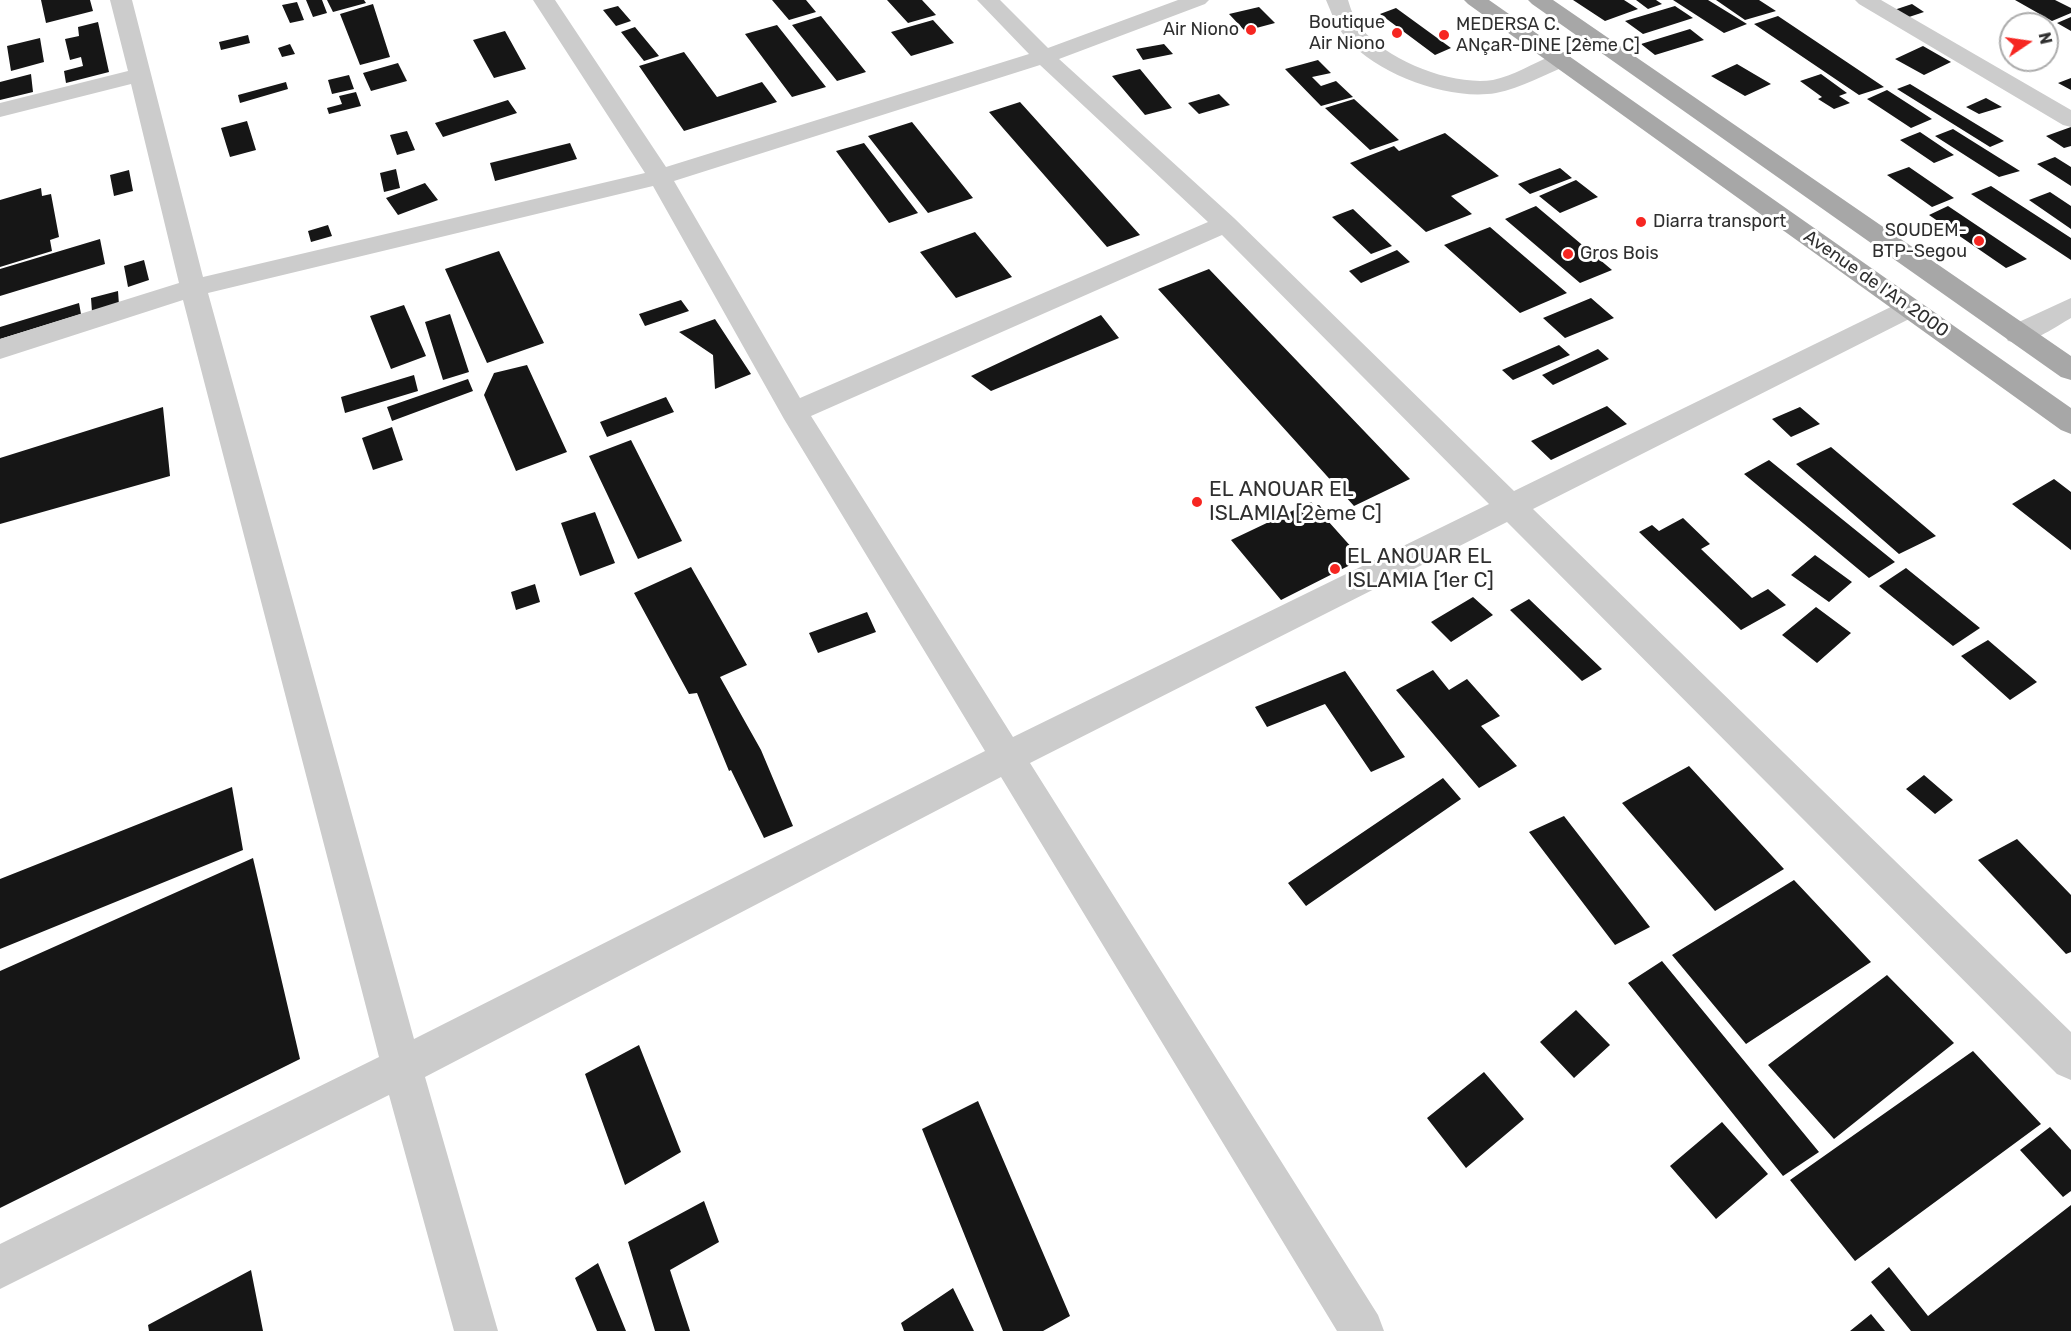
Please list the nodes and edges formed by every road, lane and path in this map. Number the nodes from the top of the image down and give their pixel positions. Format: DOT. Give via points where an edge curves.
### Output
graph roads {
  1 [pos="121,0"];
  2 [pos="544,0"];
  3 [pos="988,0"];
  4 [pos="1198,0"];
  5 [pos="1337,0"];
  6 [pos="1476,0"];
  7 [pos="1539,0"];
  8 [pos="1866,0"];
  9 [pos="1044,57"];
  10 [pos="1561,60"];
  11 [pos="140,75"];
  12 [pos="0,110"];
  13 [pos="2071,120"];
  14 [pos="660,177"];
  15 [pos="1225,224"];
  16 [pos="193,288"];
  17 [pos="2071,307"];
  18 [pos="1910,308"];
  19 [pos="2018,333"];
  20 [pos="0,349"];
  21 [pos="2071,370"];
  22 [pos="794,412"];
  23 [pos="2071,423"];
  24 [pos="1512,507"];
  25 [pos="1007,757"];
  26 [pos="2071,1060"];
  27 [pos="402,1067"];
  28 [pos="0,1267"];
  29 [pos="476,1331"];
  30 [pos="1362,1331"];
  1 -- 11 [label="street"];
  2 -- 14 [label="street"];
  3 -- 9 [label="street"];
  4 -- 9 [label="street"];
  5 -- 10 [label="street" via="1359,39 1396,65 1435,80 1467,88 1496,86"];
  6 -- 10 [label="main road, Avenue de l'An 2000"];
  7 -- 19 [label="main road, Avenue de l'An 2000"];
  8 -- 13 [label="street"];
  9 -- 14 [label="street"];
  9 -- 15 [label="street"];
  10 -- 18 [label="main road, Avenue de l'An 2000"];
  11 -- 12 [label="street"];
  11 -- 16 [label="street"];
  14 -- 16 [label="street"];
  14 -- 22 [label="street"];
  15 -- 22 [label="street"];
  15 -- 24 [label="street"];
  16 -- 20 [label="street"];
  16 -- 27 [label="street"];
  17 -- 19 [label="street"];
  18 -- 23 [label="main road, Avenue de l'An 2000"];
  18 -- 24 [label="street"];
  19 -- 21 [label="main road, Avenue de l'An 2000"];
  22 -- 25 [label="street"];
  24 -- 25 [label="street"];
  24 -- 26 [label="street"];
  25 -- 27 [label="street"];
  25 -- 30 [label="street"];
  27 -- 28 [label="street"];
  27 -- 29 [label="street"];
}
